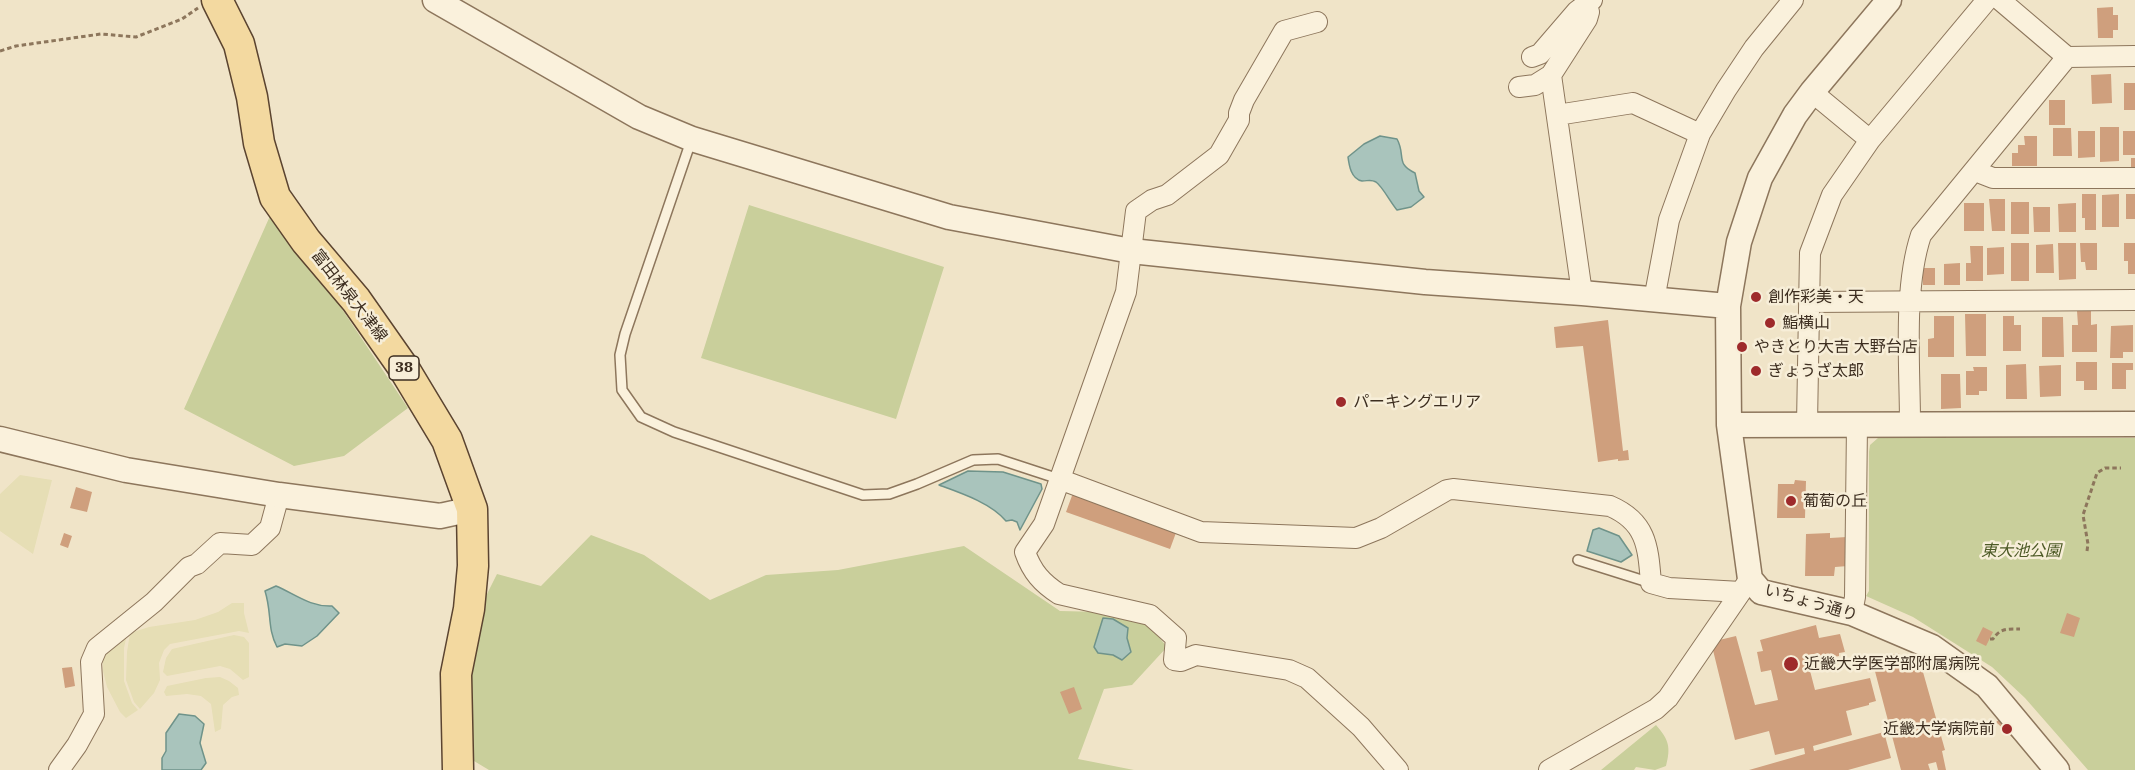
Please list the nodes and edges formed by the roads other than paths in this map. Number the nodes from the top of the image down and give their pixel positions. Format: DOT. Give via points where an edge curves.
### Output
graph roads {
  1 [pos="435,0"];
  2 [pos="1793,0"];
  3 [pos="1889,0"];
  4 [pos="1987,0"];
  5 [pos="2000,0"];
  6 [pos="209,3"];
  7 [pos="1589,3"];
  8 [pos="1317,22"];
  9 [pos="2135,56"];
  10 [pos="1532,57"];
  11 [pos="2067,57"];
  12 [pos="1551,75"];
  13 [pos="1519,87"];
  14 [pos="1812,92"];
  15 [pos="1557,114"];
  16 [pos="1700,134"];
  17 [pos="692,139"];
  18 [pos="1870,140"];
  19 [pos="1975,171"];
  20 [pos="2135,178"];
  21 [pos="1131,251"];
  22 [pos="1582,293"];
  23 [pos="1653,300"];
  24 [pos="2135,300"];
  25 [pos="1809,302"];
  26 [pos="1910,302"];
  27 [pos="1728,306"];
  28 [pos="1728,424"];
  29 [pos="1807,424"];
  30 [pos="1857,424"];
  31 [pos="1910,424"];
  32 [pos="2135,424"];
  33 [pos="0,439"];
  34 [pos="1059,479"];
  35 [pos="279,495"];
  36 [pos="471,509"];
  37 [pos="1578,560"];
  38 [pos="1651,583"];
  39 [pos="1745,586"];
  40 [pos="1852,613"];
  41 [pos="59,770"];
  42 [pos="458,770"];
  43 [pos="1398,770"];
  44 [pos="1548,770"];
  45 [pos="2057,770"];
  1 -- 17 [label="street" via="639,117"];
  2 -- 16 [label="street" via="1754,48"];
  3 -- 14 [label="street, いちょう通り"];
  4 -- 18 [label="street"];
  5 -- 11 [label="street"];
  6 -- 36 [label="main road, 富田林泉大津線 / 38" via="239,44 275,197 403,367 447,440"];
  7 -- 10 [label="street" via="1577,11 1540,54"];
  7 -- 12 [label="street" via="1587,19"];
  8 -- 21 [label="street" via="1284,31 1244,100 1239,120 1219,155 1167,195 1136,211"];
  9 -- 11 [label="street"];
  11 -- 19 [label="street"];
  12 -- 13 [label="street" via="1535,85"];
  12 -- 15 [label="street"];
  14 -- 18 [label="street"];
  14 -- 27 [label="street, いちょう通り" via="1760,178 1739,242"];
  15 -- 16 [label="street" via="1633,103"];
  15 -- 22 [label="street"];
  16 -- 23 [label="street" via="1669,220"];
  17 -- 21 [label="street" via="949,217"];
  17 -- 34 [label="lane" via="620,355 622,390 641,417 674,432 863,495 889,494 973,460 998,459"];
  18 -- 25 [label="street" via="1832,195 1819,227 1810,253"];
  19 -- 20 [label="street" via="1993,178"];
  19 -- 26 [label="street" via="1921,235 1914,256"];
  21 -- 22 [label="street" via="1425,282"];
  21 -- 34 [label="street" via="1126,292"];
  22 -- 23 [label="street"];
  23 -- 27 [label="street"];
  24 -- 26 [label="street"];
  25 -- 26 [label="street"];
  25 -- 29 [label="street"];
  26 -- 31 [label="street"];
  27 -- 28 [label="street, いちょう通り"];
  28 -- 29 [label="street"];
  28 -- 39 [label="street, いちょう通り"];
  29 -- 30 [label="street"];
  30 -- 31 [label="street"];
  30 -- 40 [label="street"];
  31 -- 32 [label="street"];
  33 -- 35 [label="street" via="126,470"];
  34 -- 38 [label="street" via="1201,532 1356,538 1453,489 1610,507 1627,515 1640,528 1648,546"];
  34 -- 43 [label="street" via="1044,524 1025,552 1030,566 1047,586 1059,594 1150,615 1176,638 1174,660 1196,655 1289,670 1307,678 1361,728"];
  35 -- 36 [label="street" via="440,516"];
  35 -- 41 [label="street" via="270,528 252,544 220,543 97,648 91,662 94,714"];
  36 -- 42 [label="main road, 富田林泉大津線 / 38" via="473,566 456,674"];
  37 -- 38 [label="lane"];
  38 -- 39 [label="street" via="1670,588"];
  39 -- 40 [label="street, いちょう通り"];
  39 -- 44 [label="street" via="1668,698 1656,709"];
  40 -- 45 [label="street, いちょう通り" via="1932,647 1986,686"];
}
